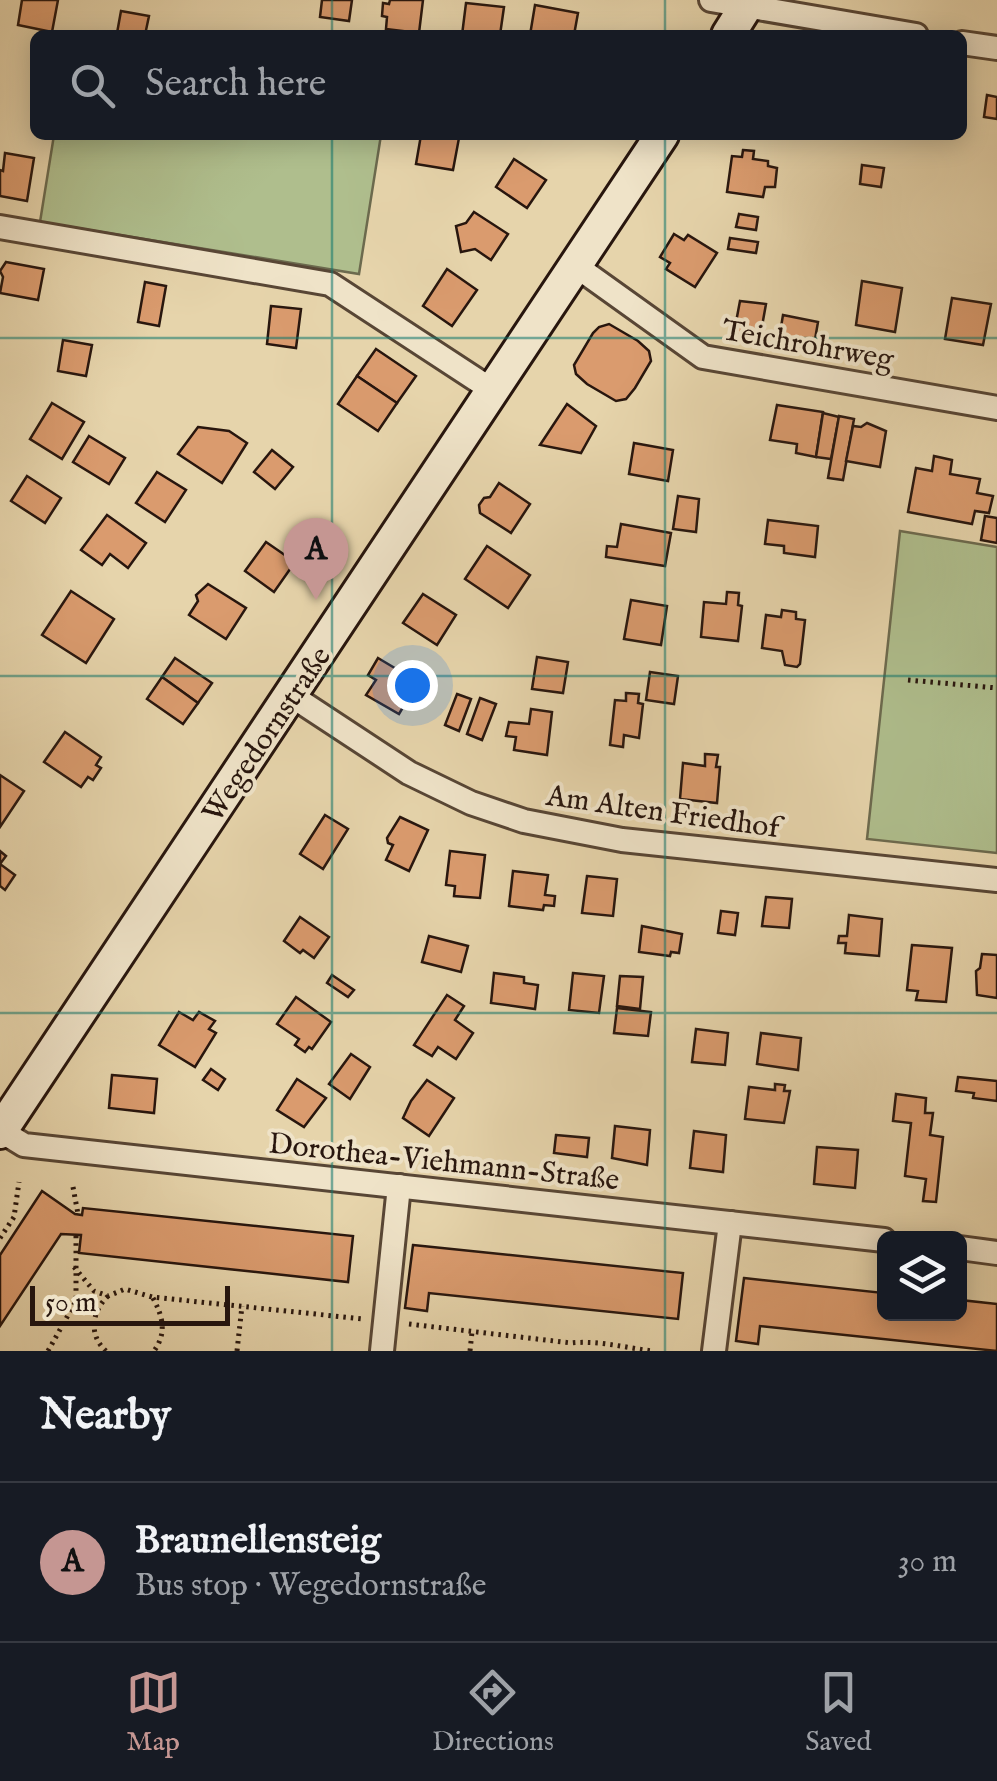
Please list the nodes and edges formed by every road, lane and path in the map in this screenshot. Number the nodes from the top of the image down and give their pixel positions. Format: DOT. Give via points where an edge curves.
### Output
graph roads {
  1 [pos="711,0"];
  2 [pos="748,3"];
  3 [pos="731,30"];
  4 [pos="890,30"];
  5 [pos="967,43"];
  6 [pos="997,48"];
  7 [pos="659,140"];
  8 [pos="0,227"];
  9 [pos="576,266"];
  10 [pos="492,390"];
  11 [pos="997,408"];
  12 [pos="908,680"];
  13 [pos="997,688"];
  14 [pos="292,696"];
  15 [pos="997,880"];
  16 [pos="3,1122"];
  17 [pos="19,1182"];
  18 [pos="73,1186"];
  19 [pos="399,1186"];
  20 [pos="78,1214"];
  21 [pos="730,1223"];
  22 [pos="76,1235"];
  23 [pos="0,1238"];
  24 [pos="877,1239"];
  25 [pos="967,1249"];
  26 [pos="997,1252"];
  27 [pos="74,1267"];
  28 [pos="108,1296"];
  29 [pos="152,1297"];
  30 [pos="242,1306"];
  31 [pos="385,1322"];
  32 [pos="472,1332"];
  33 [pos="571,1343"];
  34 [pos="48,1351"];
  35 [pos="106,1351"];
  36 [pos="154,1351"];
  37 [pos="237,1351"];
  38 [pos="382,1351"];
  39 [pos="470,1351"];
  40 [pos="566,1351"];
  41 [pos="653,1351"];
  42 [pos="714,1351"];
  1 -- 2 [label="street"];
  2 -- 3 [label="street"];
  2 -- 4 [label="street"];
  5 -- 6 [label="street"];
  7 -- 9 [label="street, Wegedornstraße"];
  8 -- 10 [label="street" via="330,284"];
  9 -- 10 [label="street, Wegedornstraße"];
  9 -- 11 [label="street, Teichrohrweg" via="703,357"];
  10 -- 14 [label="street, Wegedornstraße"];
  12 -- 13 [label="path"];
  14 -- 15 [label="street, Am Alten Friedhof" via="409,773 524,821 638,842"];
  14 -- 16 [label="street, Wegedornstraße"];
  16 -- 19 [label="street, Dorothea-Viehmann-Straße" via="24,1145"];
  17 -- 23 [label="path" via="14,1217"];
  18 -- 20 [label="path"];
  19 -- 21 [label="street, Dorothea-Viehmann-Straße"];
  19 -- 31 [label="street"];
  21 -- 24 [label="street, Dorothea-Viehmann-Straße"];
  21 -- 42 [label="street"];
  22 -- 27 [label="path"];
  25 -- 26 [label="street"];
  27 -- 28 [label="path"];
  27 -- 34 [label="path" via="76,1301"];
  28 -- 29 [label="path" via="124,1289"];
  28 -- 35 [label="path" via="93,1323"];
  29 -- 30 [label="path"];
  29 -- 36 [label="path" via="163,1332"];
  30 -- 31 [label="path"];
  30 -- 37 [label="path"];
  31 -- 32 [label="path"];
  31 -- 38 [label="street"];
  32 -- 33 [label="path"];
  32 -- 39 [label="path"];
  33 -- 40 [label="path"];
  33 -- 41 [label="path"];
}
